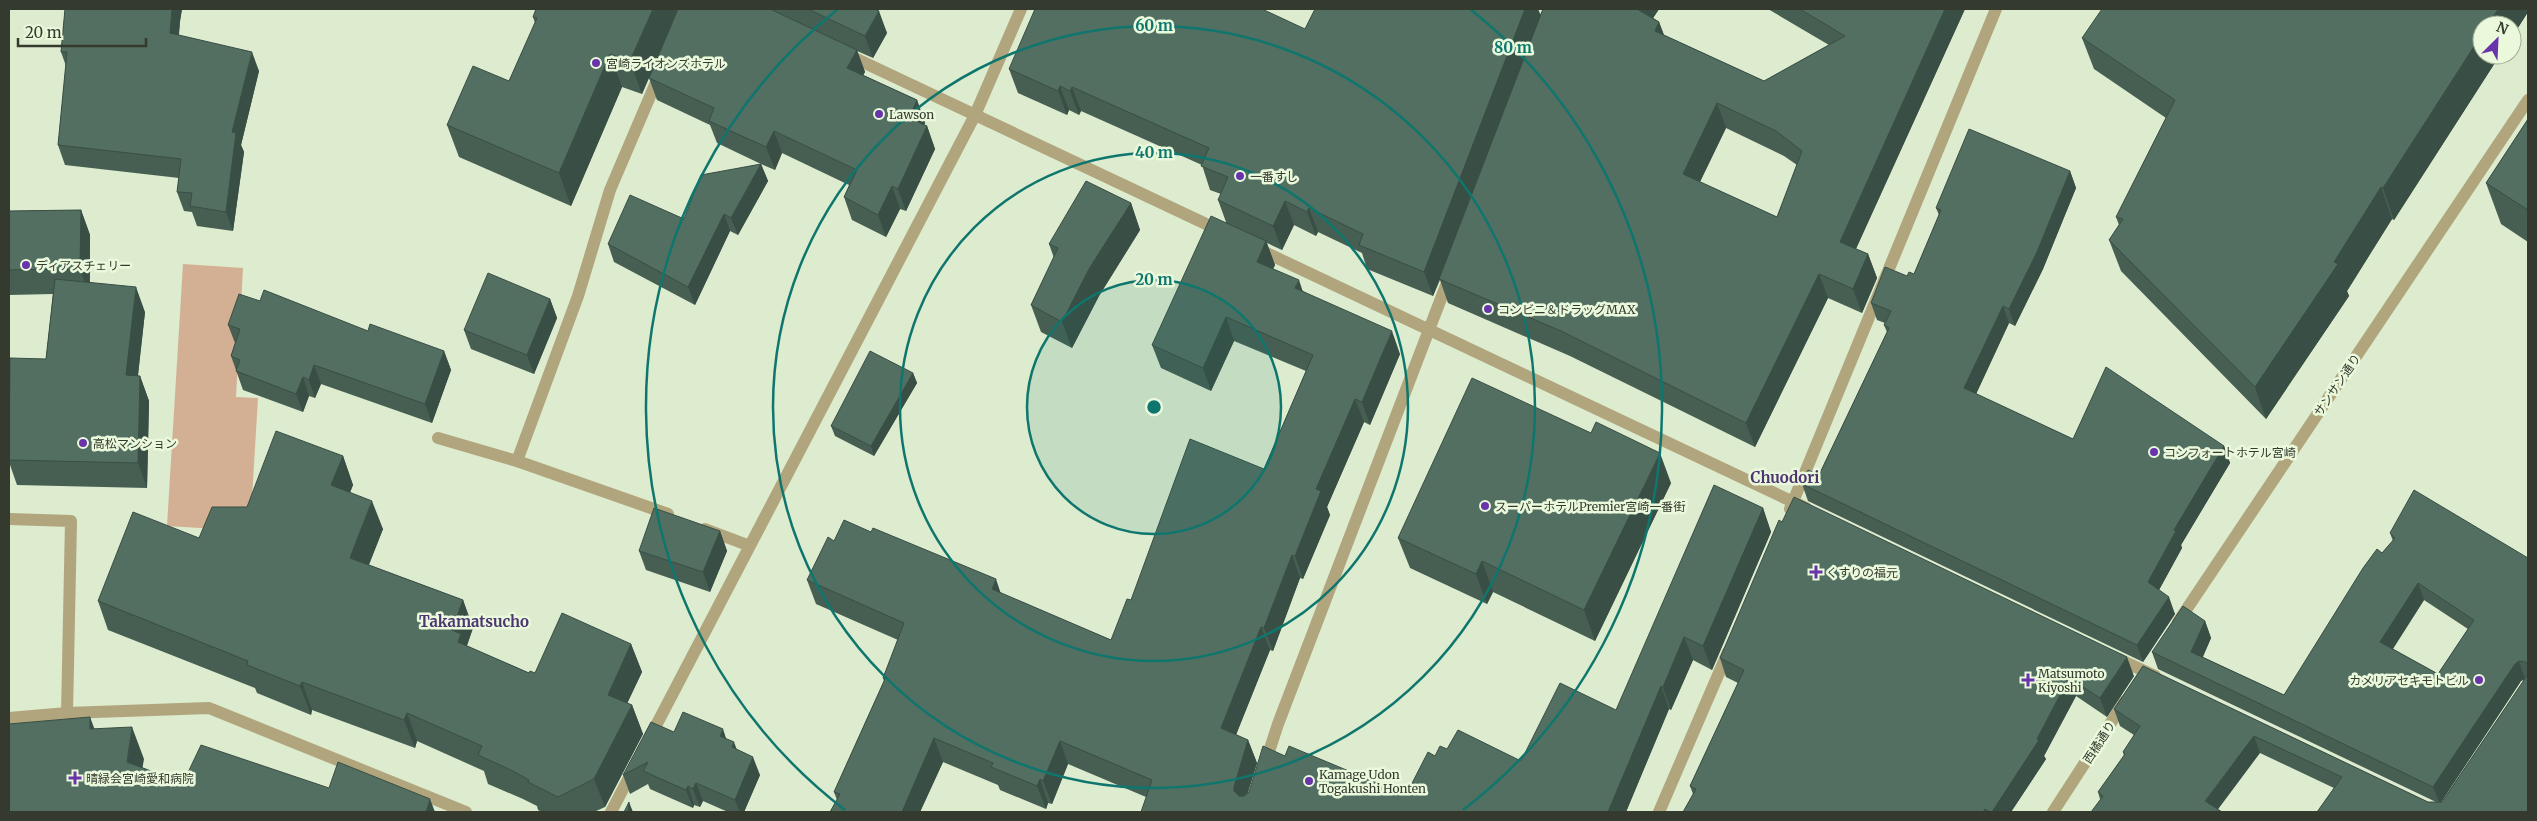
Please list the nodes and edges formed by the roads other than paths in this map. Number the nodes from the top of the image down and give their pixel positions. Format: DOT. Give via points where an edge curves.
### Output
graph roads {
  1 [pos="1021,9"];
  2 [pos="1996,9"];
  3 [pos="840,51"];
  4 [pos="664,63"];
  5 [pos="2528,100"];
  6 [pos="975,115"];
  7 [pos="1453,266"];
  8 [pos="1428,330"];
  9 [pos="438,438"];
  10 [pos="517,461"];
  11 [pos="1793,502"];
  12 [pos="1820,515"];
  13 [pos="9,519"];
  14 [pos="680,519"];
  15 [pos="1785,521"];
  16 [pos="697,526"];
  17 [pos="750,546"];
  18 [pos="2173,629"];
  19 [pos="1734,639"];
  20 [pos="2101,652"];
  21 [pos="2143,675"];
  22 [pos="2163,680"];
  23 [pos="67,713"];
  24 [pos="9,718"];
  25 [pos="1261,777"];
  26 [pos="466,812"];
  27 [pos="611,812"];
  28 [pos="1659,812"];
  29 [pos="2053,812"];
  1 -- 6 [label="street"];
  2 -- 11 [label="street"];
  3 -- 6 [label="street"];
  4 -- 10 [label="street" via="610,190 578,296"];
  5 -- 18 [label="street, サンサン通り"];
  6 -- 8 [label="street"];
  6 -- 17 [label="street"];
  7 -- 8 [label="street"];
  8 -- 11 [label="street"];
  8 -- 25 [label="street" via="1278,724"];
  9 -- 10 [label="street"];
  10 -- 14 [label="street"];
  11 -- 12 [label="street"];
  11 -- 15 [label="street"];
  13 -- 23 [label="street" via="72,521"];
  16 -- 17 [label="street"];
  17 -- 27 [label="street"];
  19 -- 28 [label="street"];
  20 -- 21 [label="street"];
  21 -- 22 [label="street"];
  21 -- 29 [label="street, 西橘通り"];
  23 -- 24 [label="street"];
  23 -- 26 [label="street" via="208,708"];
}
